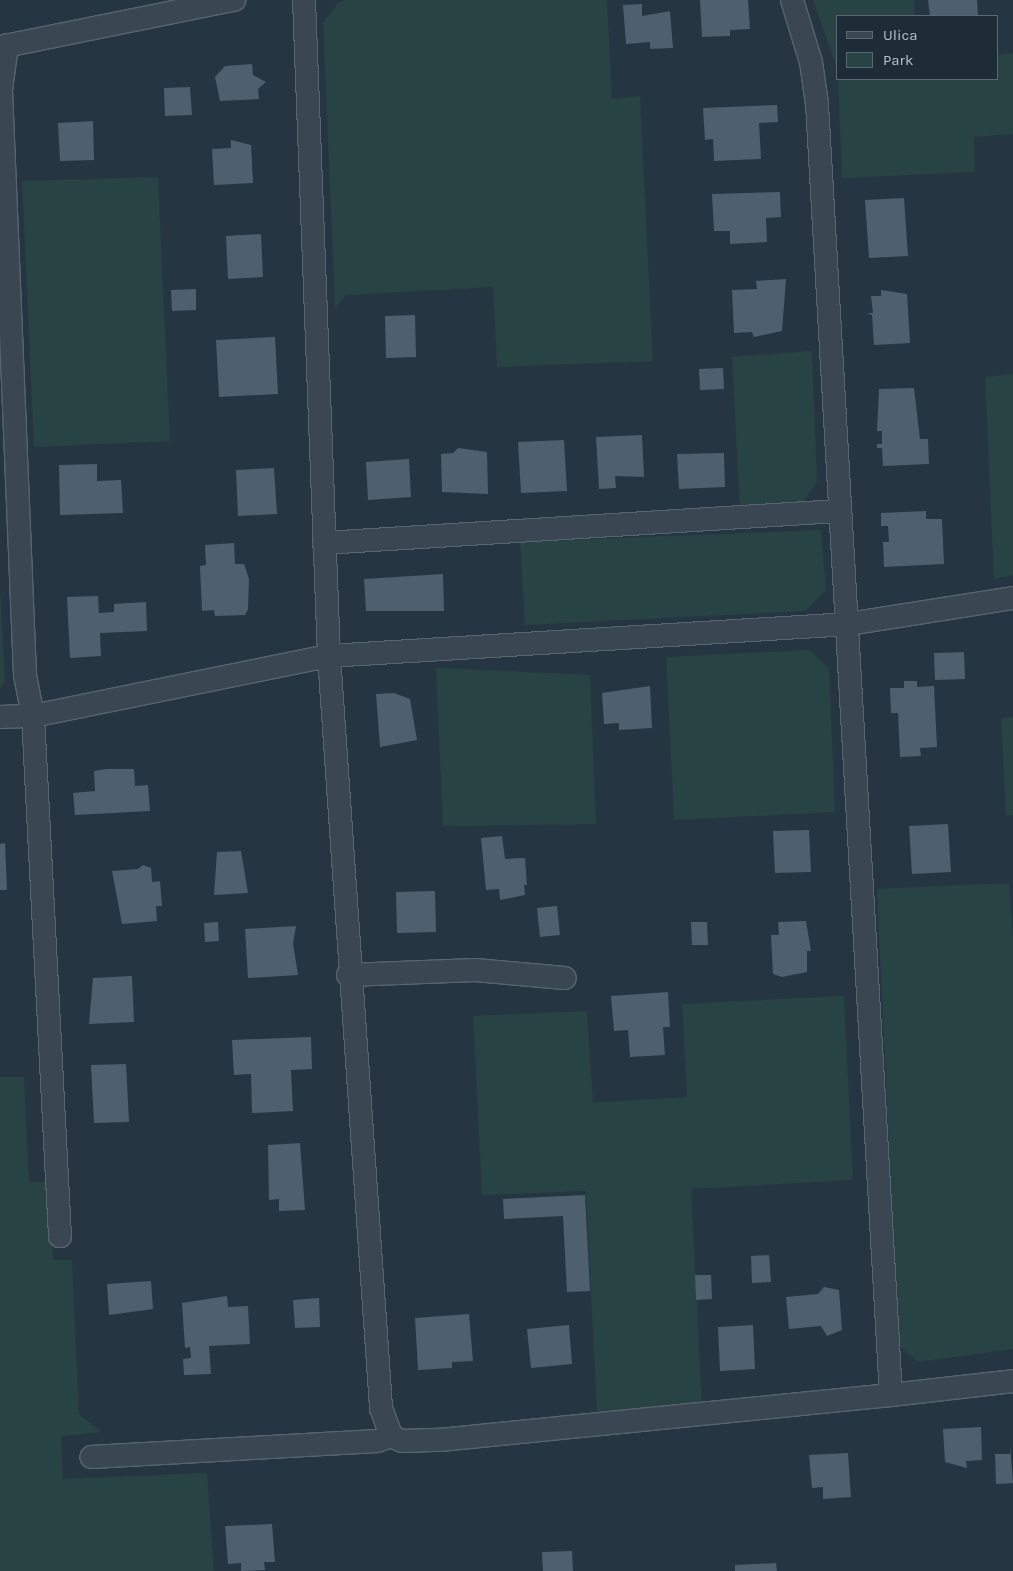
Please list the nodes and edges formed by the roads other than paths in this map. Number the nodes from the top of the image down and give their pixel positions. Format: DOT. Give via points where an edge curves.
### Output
graph roads {
  1 [pos="234,0"];
  2 [pos="304,0"];
  3 [pos="792,0"];
  4 [pos="3,46"];
  5 [pos="838,511"];
  6 [pos="324,543"];
  7 [pos="1013,598"];
  8 [pos="849,624"];
  9 [pos="329,656"];
  10 [pos="33,716"];
  11 [pos="0,717"];
  12 [pos="348,975"];
  13 [pos="565,978"];
  14 [pos="60,1236"];
  15 [pos="1013,1381"];
  16 [pos="891,1396"];
  17 [pos="391,1436"];
  18 [pos="91,1457"];
  1 -- 4 [label="street"];
  2 -- 6 [label="street"];
  3 -- 5 [label="street" via="811,62 818,104"];
  4 -- 10 [label="street" via="2,110 25,675"];
  5 -- 6 [label="street"];
  5 -- 8 [label="street"];
  6 -- 9 [label="street"];
  7 -- 8 [label="street"];
  8 -- 9 [label="street"];
  8 -- 16 [label="street"];
  9 -- 10 [label="street"];
  9 -- 12 [label="street"];
  10 -- 11 [label="street"];
  10 -- 14 [label="street"];
  12 -- 13 [label="street" via="475,970"];
  12 -- 17 [label="street" via="381,1408"];
  15 -- 16 [label="street"];
  16 -- 17 [label="street" via="440,1440 402,1441"];
  17 -- 18 [label="street" via="367,1442"];
}
